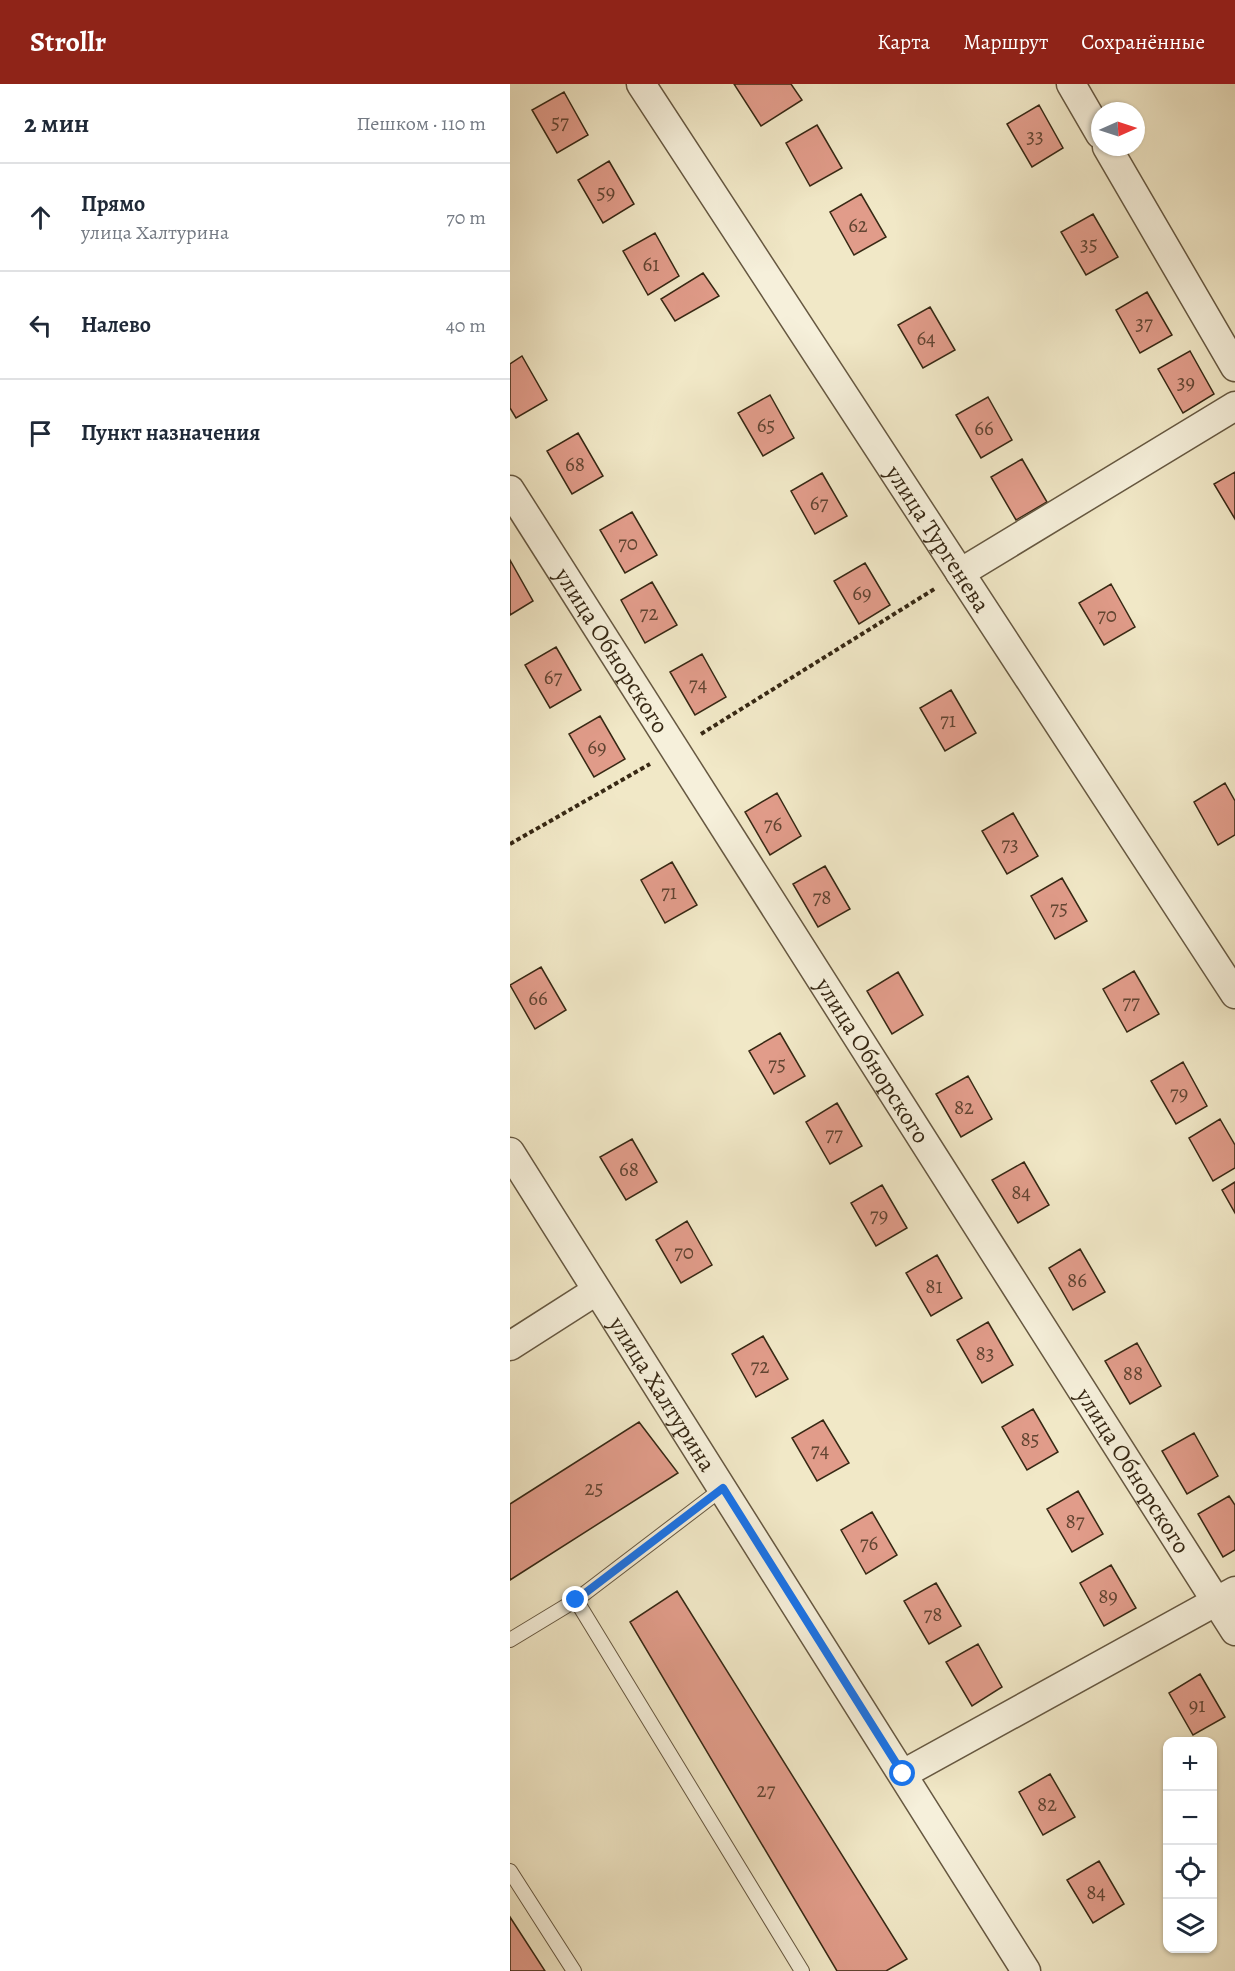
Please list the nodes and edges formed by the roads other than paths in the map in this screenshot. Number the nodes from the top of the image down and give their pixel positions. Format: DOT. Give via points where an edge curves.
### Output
graph roads {
  1 [pos="641,84"];
  2 [pos="1071,84"];
  3 [pos="1091,118"];
  4 [pos="1112,156"];
  5 [pos="1235,366"];
  6 [pos="1235,406"];
  7 [pos="510,490"];
  8 [pos="960,573"];
  9 [pos="1235,994"];
  10 [pos="510,1152"];
  11 [pos="596,1291"];
  12 [pos="510,1346"];
  13 [pos="723,1488"];
  14 [pos="1226,1597"];
  15 [pos="576,1600"];
  16 [pos="1235,1631"];
  17 [pos="510,1640"];
  18 [pos="903,1774"];
  19 [pos="510,1870"];
  20 [pos="574,1971"];
  21 [pos="802,1971"];
  22 [pos="1026,1971"];
  1 -- 8 [label="street, улица Тургенева"];
  2 -- 3 [label="street"];
  4 -- 5 [label="street"];
  6 -- 8 [label="street"];
  7 -- 14 [label="street, улица Обнорского" via="674,751"];
  8 -- 9 [label="street, улица Тургенева"];
  10 -- 11 [label="street, улица Халтурина"];
  11 -- 12 [label="street"];
  11 -- 13 [label="street, улица Халтурина"];
  13 -- 15 [label="lane"];
  13 -- 18 [label="street, улица Халтурина"];
  14 -- 16 [label="street, улица Обнорского"];
  14 -- 18 [label="street"];
  15 -- 17 [label="lane"];
  15 -- 21 [label="lane"];
  18 -- 22 [label="street, улица Халтурина"];
  19 -- 20 [label="lane"];
}
